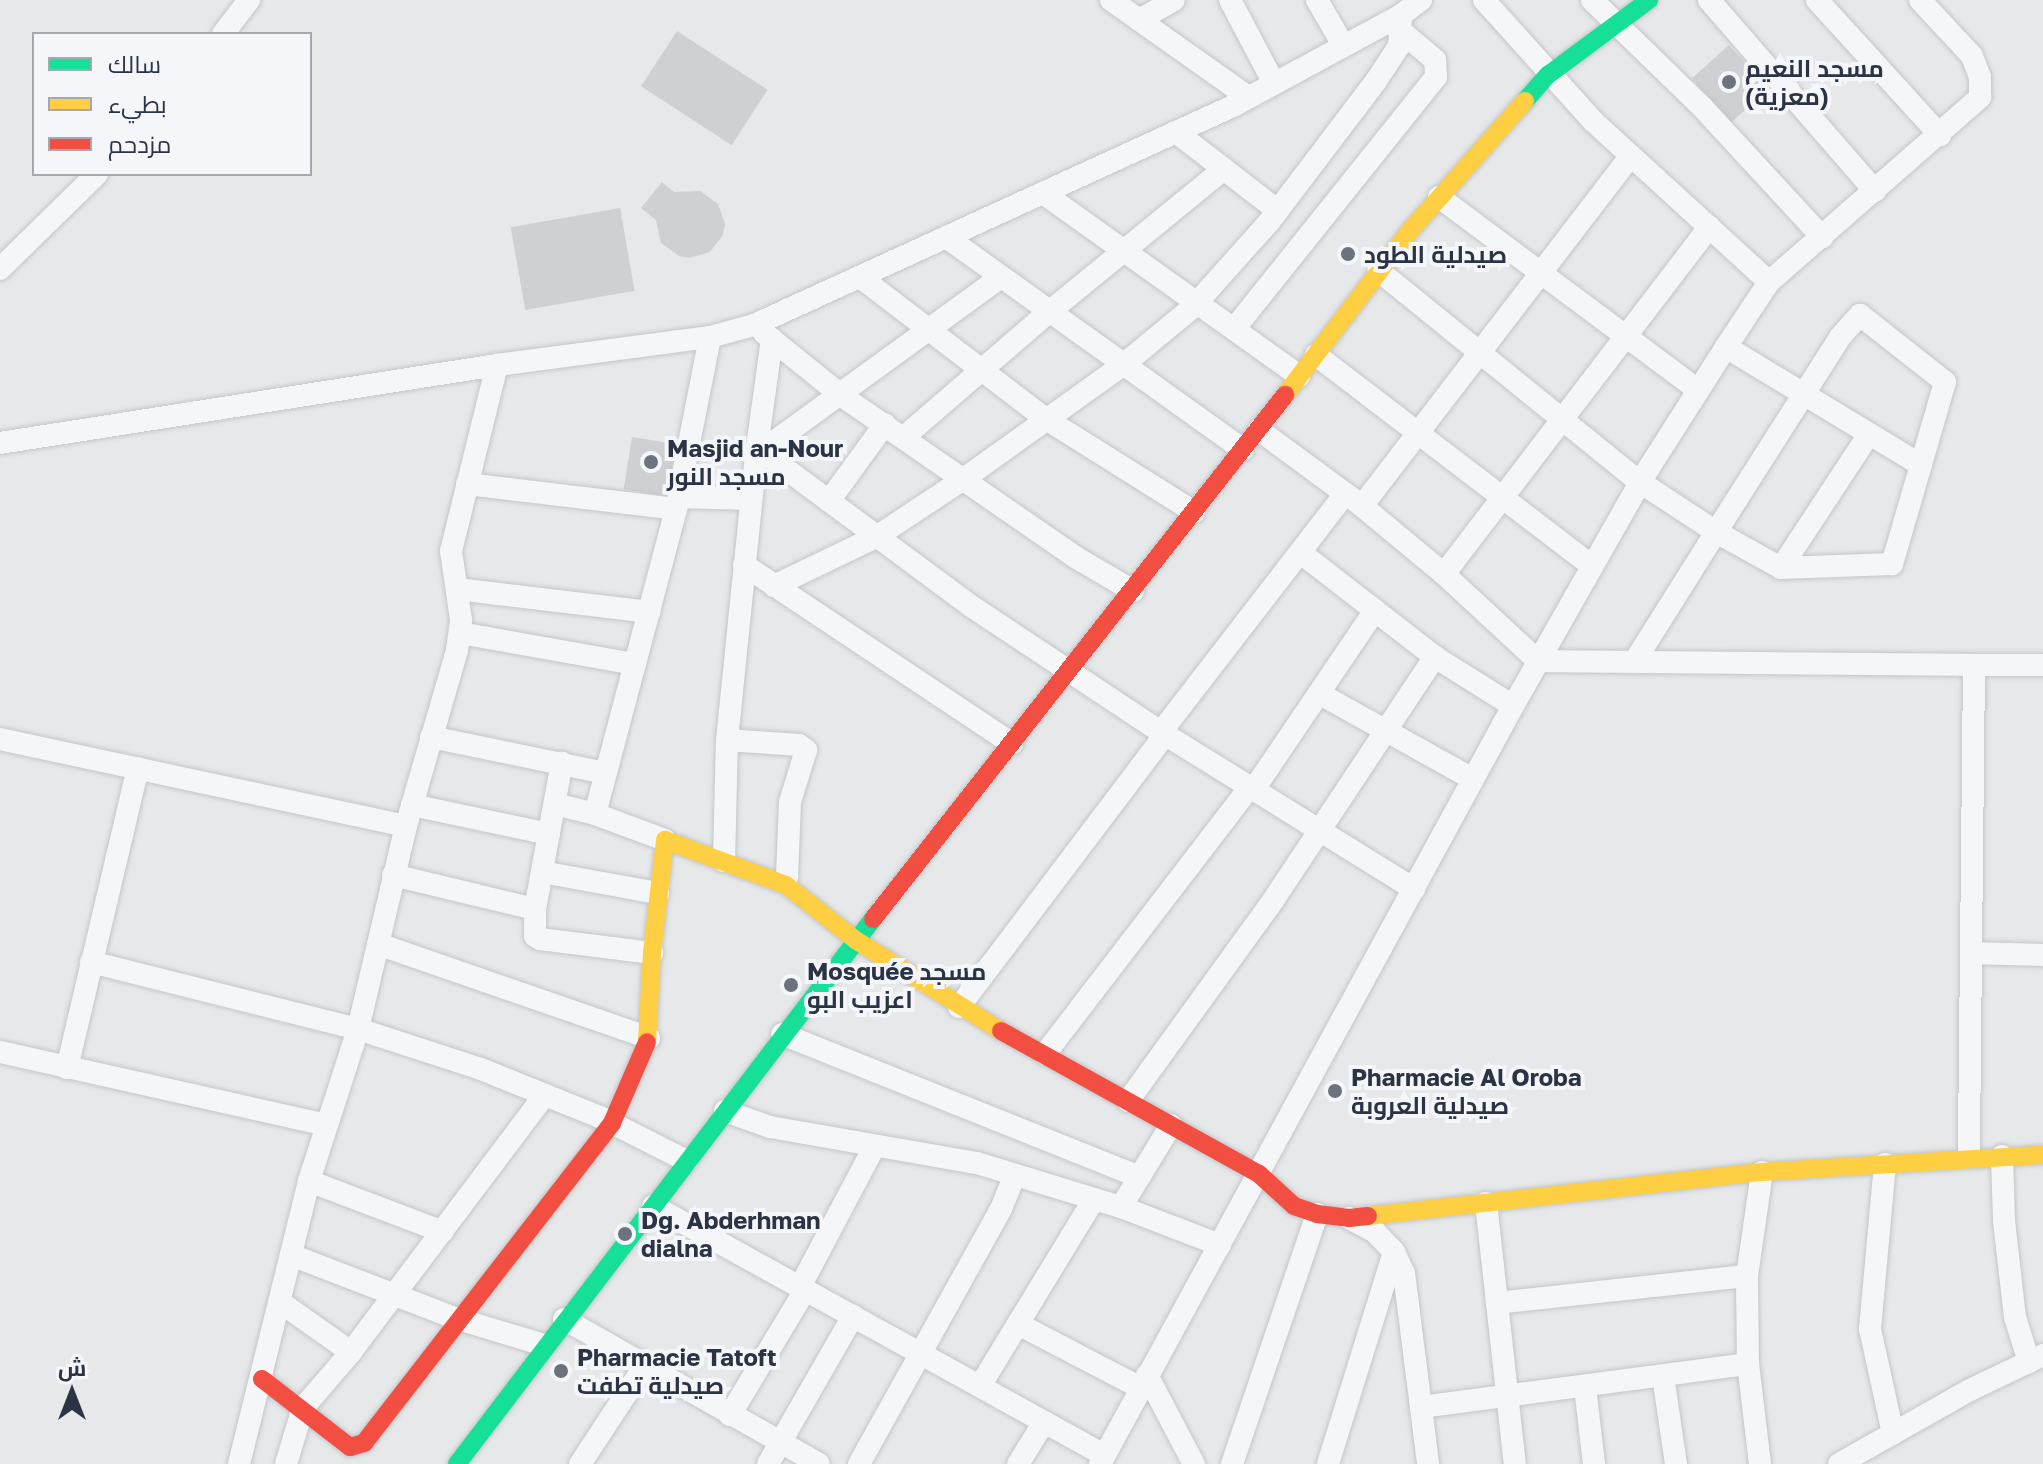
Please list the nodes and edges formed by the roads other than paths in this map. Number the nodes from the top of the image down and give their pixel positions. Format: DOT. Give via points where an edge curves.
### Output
graph roads {
  1 [pos="249,0"];
  2 [pos="1111,0"];
  3 [pos="1174,0"];
  4 [pos="1230,0"];
  5 [pos="1317,0"];
  6 [pos="1421,0"];
  7 [pos="1484,0"];
  8 [pos="1592,0"];
  9 [pos="1649,0"];
  10 [pos="1709,0"];
  11 [pos="1817,0"];
  12 [pos="1920,0"];
  13 [pos="1139,20"];
  14 [pos="1401,23"];
  15 [pos="1615,25"];
  16 [pos="225,32"];
  17 [pos="1343,45"];
  18 [pos="1548,75"];
  19 [pos="1274,83"];
  20 [pos="1248,97"];
  21 [pos="1176,132"];
  22 [pos="1940,135"];
  23 [pos="1631,156"];
  24 [pos="1224,169"];
  25 [pos="95,176"];
  26 [pos="1875,191"];
  27 [pos="1043,193"];
  28 [pos="1439,197"];
  29 [pos="1277,210"];
  30 [pos="1709,227"];
  31 [pos="946,237"];
  32 [pos="1822,237"];
  33 [pos="1126,251"];
  34 [pos="0,269"];
  35 [pos="1379,271"];
  36 [pos="1542,273"];
  37 [pos="860,277"];
  38 [pos="1001,277"];
  39 [pos="1769,282"];
  40 [pos="1197,303"];
  41 [pos="1049,312"];
  42 [pos="754,325"];
  43 [pos="1234,329"];
  44 [pos="932,330"];
  45 [pos="710,337"];
  46 [pos="1627,337"];
  47 [pos="772,339"];
  48 [pos="1726,347"];
  49 [pos="1480,354"];
  50 [pos="1316,355"];
  51 [pos="497,365"];
  52 [pos="1123,365"];
  53 [pos="984,369"];
  54 [pos="1300,376"];
  55 [pos="1698,390"];
  56 [pos="1804,394"];
  57 [pos="842,396"];
  58 [pos="1559,418"];
  59 [pos="1046,419"];
  60 [pos="1259,430"];
  61 [pos="895,431"];
  62 [pos="1417,432"];
  63 [pos="1869,434"];
  64 [pos="0,443"];
  65 [pos="1243,450"];
  66 [pos="760,454"];
  67 [pos="1921,465"];
  68 [pos="965,478"];
  69 [pos="1640,482"];
  70 [pos="467,484"];
  71 [pos="1500,496"];
  72 [pos="751,499"];
  73 [pos="1353,500"];
  74 [pos="829,501"];
  75 [pos="678,503"];
  76 [pos="1194,512"];
  77 [pos="1716,532"];
  78 [pos="876,537"];
  79 [pos="1301,553"];
  80 [pos="744,565"];
  81 [pos="1592,566"];
  82 [pos="1781,568"];
  83 [pos="1444,574"];
  84 [pos="774,586"];
  85 [pos="457,589"];
  86 [pos="1133,591"];
  87 [pos="1375,610"];
  88 [pos="650,612"];
  89 [pos="460,633"];
  90 [pos="1435,657"];
  91 [pos="1538,661"];
  92 [pos="1634,662"];
  93 [pos="634,664"];
  94 [pos="1974,665"];
  95 [pos="2043,665"];
  96 [pos="1068,672"];
  97 [pos="1320,694"];
  98 [pos="1513,706"];
  99 [pos="1384,733"];
  100 [pos="1163,734"];
  101 [pos="431,737"];
  102 [pos="0,739"];
  103 [pos="727,740"];
  104 [pos="1012,744"];
  105 [pos="562,762"];
  106 [pos="138,768"];
  107 [pos="605,773"];
  108 [pos="1473,779"];
  109 [pos="1252,788"];
  110 [pos="555,804"];
  111 [pos="595,814"];
  112 [pos="409,816"];
  113 [pos="1319,830"];
  114 [pos="549,834"];
  115 [pos="665,840"];
  116 [pos="724,861"];
  117 [pos="542,872"];
  118 [pos="393,875"];
  119 [pos="787,877"];
  120 [pos="1414,889"];
  121 [pos="658,893"];
  122 [pos="535,909"];
  123 [pos="857,941"];
  124 [pos="378,944"];
  125 [pos="652,953"];
  126 [pos="1971,953"];
  127 [pos="2043,955"];
  128 [pos="91,962"];
  129 [pos="959,1007"];
  130 [pos="358,1029"];
  131 [pos="782,1034"];
  132 [pos="649,1038"];
  133 [pos="0,1052"];
  134 [pos="1045,1054"];
  135 [pos="67,1068"];
  136 [pos="545,1095"];
  137 [pos="1128,1101"];
  138 [pos="725,1111"];
  139 [pos="612,1123"];
  140 [pos="326,1125"];
  141 [pos="1171,1125"];
  142 [pos="874,1147"];
  143 [pos="2043,1155"];
  144 [pos="2002,1156"];
  145 [pos="1969,1157"];
  146 [pos="687,1161"];
  147 [pos="1885,1164"];
  148 [pos="1762,1172"];
  149 [pos="1259,1174"];
  150 [pos="1015,1175"];
  151 [pos="1139,1177"];
  152 [pos="309,1181"];
  153 [pos="1094,1199"];
  154 [pos="1486,1203"];
  155 [pos="653,1206"];
  156 [pos="1121,1207"];
  157 [pos="1317,1214"];
  158 [pos="1349,1218"];
  159 [pos="443,1232"];
  160 [pos="1220,1245"];
  161 [pos="1394,1252"];
  162 [pos="291,1255"];
  163 [pos="1747,1276"];
  164 [pos="803,1288"];
  165 [pos="393,1296"];
  166 [pos="280,1302"];
  167 [pos="1497,1303"];
  168 [pos="853,1316"];
  169 [pos="458,1319"];
  170 [pos="564,1319"];
  171 [pos="1018,1324"];
  172 [pos="544,1345"];
  173 [pos="351,1352"];
  174 [pos="919,1352"];
  175 [pos="2036,1359"];
  176 [pos="1748,1364"];
  177 [pos="644,1367"];
  178 [pos="1663,1376"];
  179 [pos="262,1379"];
  180 [pos="1144,1381"];
  181 [pos="980,1386"];
  182 [pos="1585,1387"];
  183 [pos="1507,1398"];
  184 [pos="1421,1407"];
  185 [pos="303,1408"];
  186 [pos="730,1415"];
  187 [pos="1044,1422"];
  188 [pos="1893,1434"];
  189 [pos="781,1443"];
  190 [pos="1870,1456"];
  191 [pos="1102,1460"];
  192 [pos="239,1464"];
  193 [pos="286,1464"];
  194 [pos="457,1464"];
  195 [pos="580,1464"];
  196 [pos="768,1464"];
  197 [pos="819,1464"];
  198 [pos="859,1464"];
  199 [pos="1018,1464"];
  200 [pos="1194,1464"];
  201 [pos="1232,1464"];
  202 [pos="1328,1464"];
  203 [pos="1428,1464"];
  204 [pos="1515,1464"];
  205 [pos="1594,1464"];
  206 [pos="1676,1464"];
  207 [pos="1760,1464"];
  208 [pos="1839,1464"];
  1 -- 16 [label="street"];
  2 -- 13 [label="street"];
  3 -- 13 [label="street"];
  4 -- 19 [label="street"];
  5 -- 17 [label="street"];
  6 -- 14 [label="street"];
  7 -- 18 [label="street"];
  8 -- 15 [label="street"];
  9 -- 15 [label="street"];
  10 -- 26 [label="street"];
  11 -- 22 [label="street"];
  12 -- 22 [label="street" via="1972,56 1980,77 1980,97 1974,106"];
  13 -- 20 [label="street"];
  14 -- 17 [label="street"];
  14 -- 29 [label="street" via="1399,46 1376,81"];
  14 -- 43 [label="street" via="1435,60 1436,77"];
  15 -- 18 [label="street"];
  15 -- 32 [label="street" via="1703,108"];
  17 -- 19 [label="street"];
  18 -- 23 [label="street"];
  18 -- 28 [label="street"];
  19 -- 20 [label="street"];
  20 -- 21 [label="street"];
  21 -- 24 [label="street"];
  21 -- 27 [label="street"];
  22 -- 26 [label="street"];
  23 -- 30 [label="street"];
  23 -- 36 [label="street"];
  24 -- 29 [label="street"];
  24 -- 33 [label="street"];
  25 -- 34 [label="street"];
  26 -- 32 [label="street"];
  27 -- 31 [label="street"];
  27 -- 33 [label="street"];
  28 -- 35 [label="street"];
  28 -- 36 [label="street"];
  29 -- 40 [label="street"];
  30 -- 39 [label="street"];
  30 -- 46 [label="street"];
  31 -- 37 [label="street"];
  31 -- 38 [label="street"];
  32 -- 39 [label="street"];
  33 -- 40 [label="street"];
  33 -- 41 [label="street"];
  35 -- 49 [label="street"];
  35 -- 50 [label="street"];
  36 -- 46 [label="street"];
  36 -- 49 [label="street"];
  37 -- 42 [label="street"];
  37 -- 44 [label="street"];
  38 -- 41 [label="street"];
  38 -- 44 [label="street"];
  39 -- 48 [label="street"];
  40 -- 43 [label="street"];
  40 -- 52 [label="street"];
  41 -- 52 [label="street"];
  41 -- 53 [label="street"];
  42 -- 45 [label="street"];
  42 -- 47 [label="street"];
  43 -- 54 [label="street"];
  44 -- 53 [label="street"];
  44 -- 57 [label="street"];
  45 -- 51 [label="street"];
  45 -- 75 [label="street"];
  46 -- 55 [label="street"];
  46 -- 58 [label="street"];
  47 -- 57 [label="street"];
  47 -- 66 [label="street"];
  48 -- 55 [label="street"];
  48 -- 56 [label="street"];
  49 -- 58 [label="street"];
  49 -- 62 [label="street"];
  50 -- 54 [label="street"];
  50 -- 62 [label="street"];
  51 -- 64 [label="street"];
  51 -- 70 [label="street"];
  52 -- 59 [label="street"];
  52 -- 65 [label="street"];
  53 -- 59 [label="street"];
  53 -- 61 [label="street"];
  54 -- 60 [label="street"];
  55 -- 69 [label="street"];
  56 -- 63 [label="street"];
  56 -- 67 [label="street" via="1860,315 1945,382"];
  56 -- 77 [label="street"];
  57 -- 61 [label="street"];
  57 -- 66 [label="street"];
  58 -- 69 [label="street"];
  58 -- 71 [label="street"];
  59 -- 68 [label="street"];
  59 -- 76 [label="street"];
  60 -- 65 [label="street"];
  60 -- 73 [label="street"];
  61 -- 68 [label="street"];
  61 -- 74 [label="street"];
  62 -- 71 [label="street"];
  62 -- 73 [label="street"];
  63 -- 67 [label="street"];
  63 -- 82 [label="street"];
  65 -- 76 [label="street"];
  66 -- 72 [label="street"];
  66 -- 74 [label="street"];
  67 -- 82 [label="street" via="1892,564"];
  68 -- 78 [label="street"];
  68 -- 86 [label="street"];
  69 -- 77 [label="street"];
  69 -- 81 [label="street"];
  70 -- 75 [label="street"];
  70 -- 85 [label="street" via="451,551"];
  71 -- 81 [label="street"];
  71 -- 83 [label="street"];
  72 -- 75 [label="street"];
  72 -- 80 [label="street"];
  73 -- 79 [label="street"];
  73 -- 83 [label="street"];
  74 -- 78 [label="street"];
  75 -- 88 [label="street"];
  76 -- 86 [label="street"];
  77 -- 82 [label="street"];
  77 -- 92 [label="street"];
  78 -- 84 [label="street"];
  78 -- 96 [label="street"];
  79 -- 87 [label="street"];
  79 -- 100 [label="street"];
  80 -- 84 [label="street"];
  80 -- 103 [label="street"];
  81 -- 91 [label="street"];
  83 -- 91 [label="street"];
  84 -- 104 [label="street"];
  85 -- 88 [label="street"];
  85 -- 89 [label="street"];
  86 -- 96 [label="street"];
  87 -- 90 [label="street"];
  87 -- 97 [label="street"];
  88 -- 93 [label="street"];
  89 -- 93 [label="street"];
  89 -- 101 [label="street"];
  90 -- 98 [label="street"];
  90 -- 99 [label="street"];
  91 -- 92 [label="street"];
  91 -- 98 [label="street"];
  92 -- 94 [label="street"];
  93 -- 107 [label="street"];
  94 -- 95 [label="street"];
  94 -- 126 [label="street"];
  96 -- 100 [label="street"];
  96 -- 104 [label="street"];
  97 -- 99 [label="street"];
  97 -- 109 [label="street"];
  98 -- 108 [label="street"];
  99 -- 108 [label="street"];
  99 -- 113 [label="street"];
  100 -- 109 [label="street"];
  100 -- 129 [label="street"];
  101 -- 105 [label="street"];
  101 -- 112 [label="street"];
  102 -- 106 [label="street"];
  103 -- 116 [label="street"];
  103 -- 119 [label="street" via="799,745 806,750 790,802"];
  104 -- 123 [label="street"];
  105 -- 107 [label="street"];
  105 -- 110 [label="street"];
  106 -- 112 [label="street"];
  106 -- 128 [label="street"];
  107 -- 111 [label="street"];
  108 -- 120 [label="street"];
  109 -- 113 [label="street"];
  109 -- 134 [label="street"];
  110 -- 111 [label="street"];
  110 -- 114 [label="street"];
  111 -- 115 [label="street"];
  112 -- 114 [label="street"];
  112 -- 118 [label="street"];
  113 -- 120 [label="street"];
  113 -- 137 [label="street"];
  114 -- 117 [label="street"];
  115 -- 116 [label="street"];
  115 -- 121 [label="street"];
  116 -- 123 [label="street" via="786,885"];
  117 -- 121 [label="street"];
  117 -- 122 [label="street"];
  118 -- 122 [label="street"];
  118 -- 124 [label="street"];
  120 -- 149 [label="street"];
  121 -- 125 [label="street"];
  122 -- 125 [label="street" via="535,936 540,939"];
  123 -- 129 [label="street"];
  123 -- 131 [label="street"];
  124 -- 130 [label="street"];
  124 -- 132 [label="street"];
  125 -- 132 [label="street"];
  126 -- 127 [label="street"];
  126 -- 145 [label="street"];
  128 -- 130 [label="street"];
  128 -- 135 [label="street"];
  129 -- 134 [label="street"];
  130 -- 136 [label="street"];
  130 -- 140 [label="street"];
  131 -- 138 [label="street"];
  131 -- 151 [label="street"];
  132 -- 139 [label="street"];
  133 -- 135 [label="street"];
  134 -- 137 [label="street"];
  135 -- 140 [label="street"];
  136 -- 139 [label="street"];
  136 -- 159 [label="street"];
  137 -- 141 [label="street"];
  138 -- 142 [label="street" via="770,1127"];
  138 -- 146 [label="street"];
  139 -- 146 [label="street"];
  139 -- 169 [label="street"];
  140 -- 152 [label="street"];
  141 -- 149 [label="street"];
  141 -- 151 [label="street"];
  142 -- 150 [label="street" via="977,1163"];
  142 -- 164 [label="street"];
  143 -- 144 [label="street"];
  144 -- 145 [label="street"];
  144 -- 175 [label="street" via="2013,1303"];
  145 -- 147 [label="street"];
  146 -- 155 [label="street"];
  147 -- 148 [label="street"];
  147 -- 188 [label="street" via="1870,1318"];
  148 -- 154 [label="street"];
  148 -- 163 [label="street"];
  149 -- 157 [label="street" via="1294,1206"];
  149 -- 160 [label="street"];
  150 -- 153 [label="street"];
  150 -- 174 [label="street"];
  151 -- 156 [label="street"];
  152 -- 159 [label="street"];
  152 -- 162 [label="street"];
  153 -- 156 [label="street"];
  153 -- 171 [label="street"];
  154 -- 158 [label="street"];
  154 -- 167 [label="street"];
  155 -- 164 [label="street"];
  155 -- 170 [label="street"];
  156 -- 160 [label="street"];
  157 -- 158 [label="street"];
  157 -- 201 [label="street"];
  158 -- 161 [label="street" via="1375,1232"];
  159 -- 165 [label="street"];
  160 -- 180 [label="street"];
  161 -- 184 [label="street" via="1410,1307"];
  161 -- 202 [label="street"];
  162 -- 165 [label="street"];
  162 -- 166 [label="street"];
  163 -- 167 [label="street"];
  163 -- 176 [label="street"];
  164 -- 168 [label="street"];
  164 -- 186 [label="street"];
  165 -- 169 [label="street"];
  165 -- 173 [label="street"];
  166 -- 173 [label="street"];
  166 -- 179 [label="street"];
  167 -- 183 [label="street"];
  168 -- 174 [label="street"];
  168 -- 189 [label="street"];
  169 -- 172 [label="street"];
  169 -- 185 [label="street" via="364,1443 350,1447"];
  170 -- 172 [label="street"];
  170 -- 177 [label="street"];
  171 -- 180 [label="street"];
  171 -- 181 [label="street"];
  172 -- 194 [label="street"];
  173 -- 185 [label="street"];
  174 -- 181 [label="street"];
  174 -- 198 [label="street"];
  175 -- 188 [label="street"];
  176 -- 178 [label="street"];
  176 -- 207 [label="street"];
  177 -- 186 [label="street"];
  177 -- 195 [label="street"];
  178 -- 182 [label="street"];
  178 -- 206 [label="street"];
  179 -- 185 [label="street"];
  179 -- 192 [label="street"];
  180 -- 191 [label="street"];
  180 -- 200 [label="street"];
  181 -- 187 [label="street"];
  182 -- 183 [label="street"];
  182 -- 205 [label="street"];
  183 -- 184 [label="street"];
  183 -- 204 [label="street"];
  184 -- 203 [label="street"];
  185 -- 193 [label="street"];
  186 -- 189 [label="street"];
  187 -- 191 [label="street"];
  187 -- 199 [label="street"];
  188 -- 190 [label="street"];
  189 -- 196 [label="street"];
  189 -- 197 [label="street"];
  190 -- 208 [label="street"];
}
